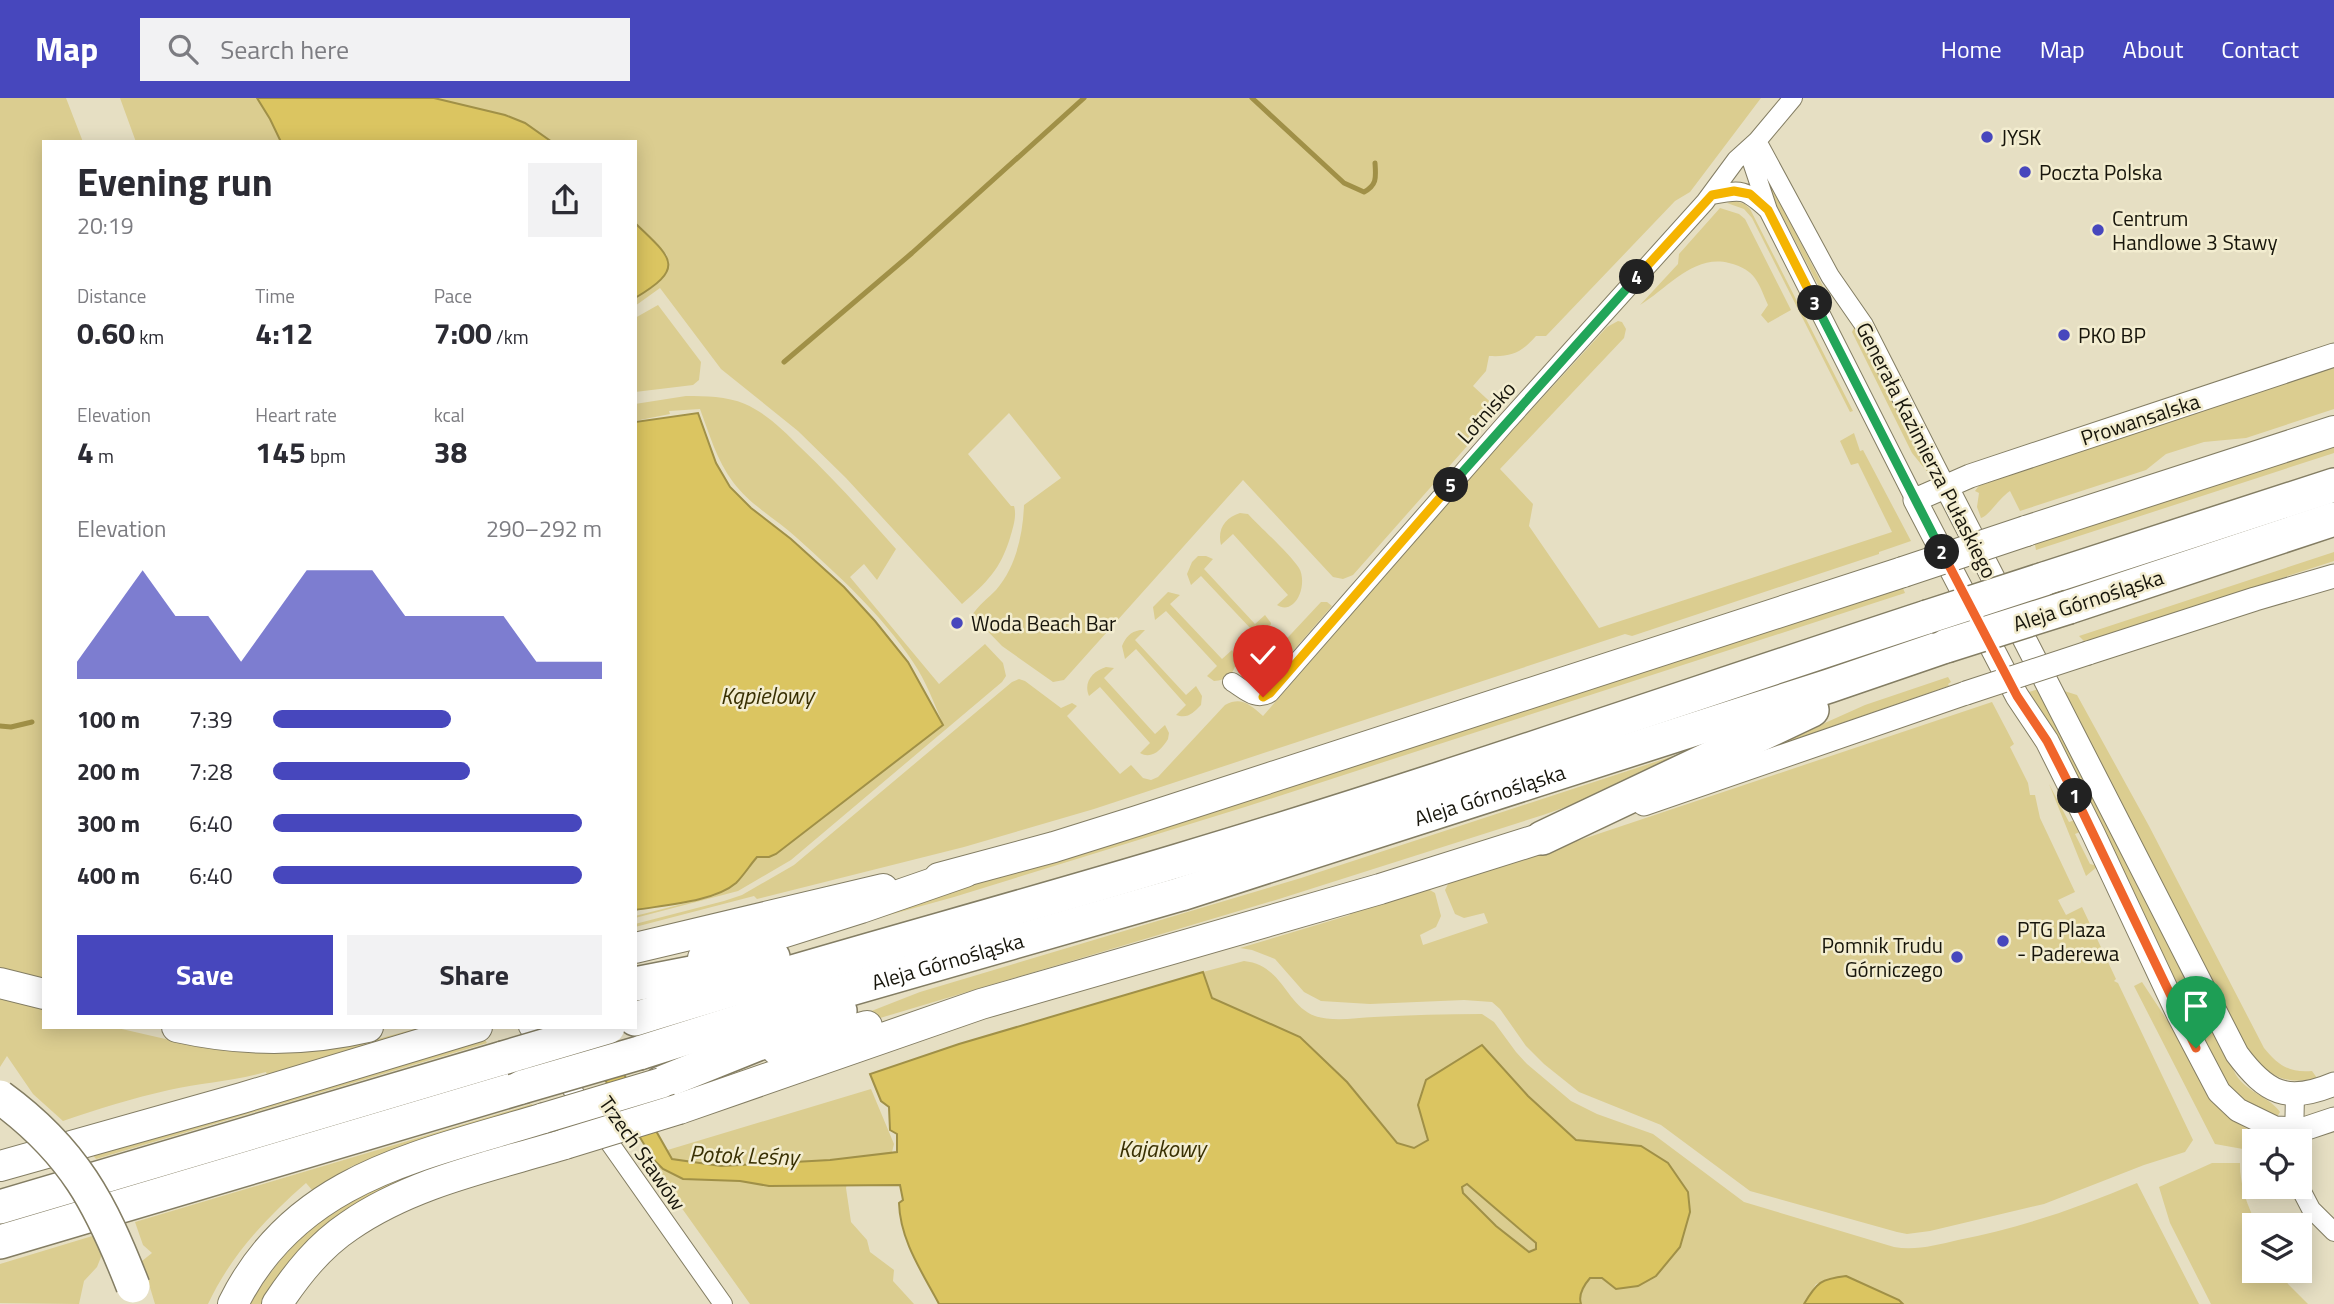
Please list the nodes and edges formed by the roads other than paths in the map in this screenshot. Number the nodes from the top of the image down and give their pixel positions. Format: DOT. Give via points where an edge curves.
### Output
graph roads {
  1 [pos="1793,98"];
  2 [pos="1757,141"];
  3 [pos="1712,195"];
  4 [pos="1768,210"];
  5 [pos="2334,355"];
  6 [pos="2334,431"];
  7 [pos="2334,485"];
  8 [pos="1946,486"];
  9 [pos="1915,500"];
  10 [pos="2334,519"];
  11 [pos="2334,576"];
  12 [pos="1947,646"];
  13 [pos="1232,682"];
  14 [pos="1542,838"];
  15 [pos="965,872"];
  16 [pos="985,915"];
  17 [pos="637,947"];
  18 [pos="970,954"];
  19 [pos="637,981"];
  20 [pos="637,982"];
  21 [pos="0,983"];
  22 [pos="42,994"];
  23 [pos="637,1018"];
  24 [pos="189,1029"];
  25 [pos="360,1029"];
  26 [pos="470,1029"];
  27 [pos="529,1029"];
  28 [pos="601,1029"];
  29 [pos="2334,1084"];
  30 [pos="2295,1094"];
  31 [pos="670,1096"];
  32 [pos="0,1097"];
  33 [pos="2334,1119"];
  34 [pos="2277,1129"];
  35 [pos="2294,1129"];
  36 [pos="2310,1129"];
  37 [pos="0,1166"];
  38 [pos="2306,1199"];
  39 [pos="0,1207"];
  40 [pos="2334,1232"];
  41 [pos="0,1242"];
  42 [pos="137,1304"];
  43 [pos="233,1304"];
  44 [pos="277,1304"];
  45 [pos="723,1304"];
  1 -- 2 [label="street, Lotnisko"];
  2 -- 3 [label="street, Lotnisko" via="1736,160"];
  2 -- 4 [label="street, Generała Kazimierza Pułaskiego" via="1752,162"];
  2 -- 8 [label="street, Generała Kazimierza Pułaskiego" via="1830,276 1864,325"];
  3 -- 4 [label="street" via="1750,194"];
  3 -- 13 [label="street, Lotnisko" via="1270,693 1256,697"];
  4 -- 9 [label="street, Generała Kazimierza Pułaskiego"];
  5 -- 8 [label="street, Prowansalska"];
  6 -- 15 [label="main road, bridge" via="1163,813"];
  7 -- 16 [label="highway, bridge" via="1358,804"];
  8 -- 9 [label="street, Prowansalska"];
  8 -- 30 [label="street, Generała Kazimierza Pułaskiego" via="2237,1054 2261,1082"];
  9 -- 34 [label="street, Generała Kazimierza Pułaskiego" via="2017,696 2047,741 2219,1092 2255,1121"];
  10 -- 12 [label="highway, Aleja Górnośląska, bridge"];
  11 -- 14 [label="street, bridge" via="1966,693"];
  12 -- 14 [label="highway"];
  12 -- 18 [label="highway, Aleja Górnośląska" via="1181,894"];
  14 -- 31 [label="main road"];
  15 -- 17 [label="main road"];
  15 -- 19 [label="main road"];
  16 -- 20 [label="highway"];
  16 -- 23 [label="highway"];
  18 -- 31 [label="highway" via="834,1014"];
  18 -- 41 [label="highway, Aleja Górnośląska, bridge"];
  21 -- 22 [label="main road"];
  24 -- 25 [label="main road" via="242,1038 292,1038"];
  26 -- 37 [label="main road"];
  27 -- 45 [label="street, Trzech Stawów"];
  28 -- 39 [label="highway, bridge"];
  29 -- 30 [label="street"];
  30 -- 35 [label="street"];
  31 -- 43 [label="main road, bridge" via="544,1118 377,1170 323,1200 286,1231 252,1270"];
  31 -- 44 [label="main road, bridge" via="565,1144 385,1204 332,1239"];
  32 -- 42 [label="highway, bridge" via="54,1142 84,1182 116,1241"];
  33 -- 36 [label="street"];
  38 -- 40 [label="street"];
}
